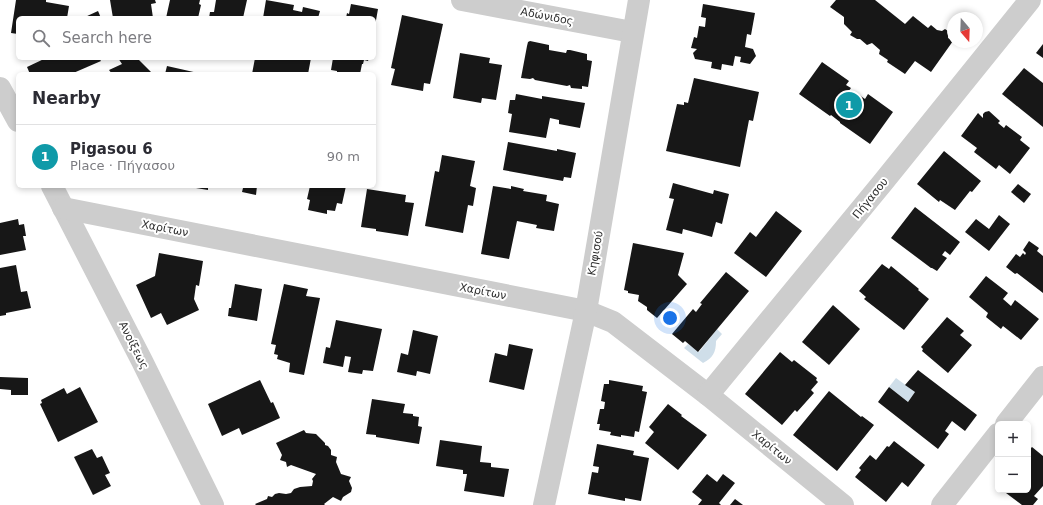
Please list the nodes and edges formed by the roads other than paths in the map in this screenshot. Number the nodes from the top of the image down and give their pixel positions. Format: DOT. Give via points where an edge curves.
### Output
graph roads {
  1 [pos="462,0"];
  2 [pos="639,0"];
  3 [pos="1030,0"];
  4 [pos="632,32"];
  5 [pos="0,88"];
  6 [pos="16,117"];
  7 [pos="53,188"];
  8 [pos="64,208"];
  9 [pos="586,311"];
  10 [pos="1043,377"];
  11 [pos="708,395"];
  12 [pos="1008,421"];
  13 [pos="995,438"];
  14 [pos="213,505"];
  15 [pos="544,505"];
  16 [pos="843,505"];
  17 [pos="942,505"];
  1 -- 4 [label="street, Αδώνιδος"];
  2 -- 4 [label="street, Κηφισού"];
  3 -- 11 [label="street, Πήγασου"];
  4 -- 9 [label="street, Κηφισού"];
  5 -- 6 [label="street"];
  7 -- 8 [label="street, Ανοίξεως"];
  8 -- 9 [label="street, Χαρίτων"];
  8 -- 14 [label="street, Ανοίξεως"];
  9 -- 11 [label="street, Χαρίτων" via="613,322"];
  9 -- 15 [label="street, Κηφισού"];
  10 -- 12 [label="street"];
  11 -- 16 [label="street, Χαρίτων"];
  13 -- 17 [label="street"];
}
